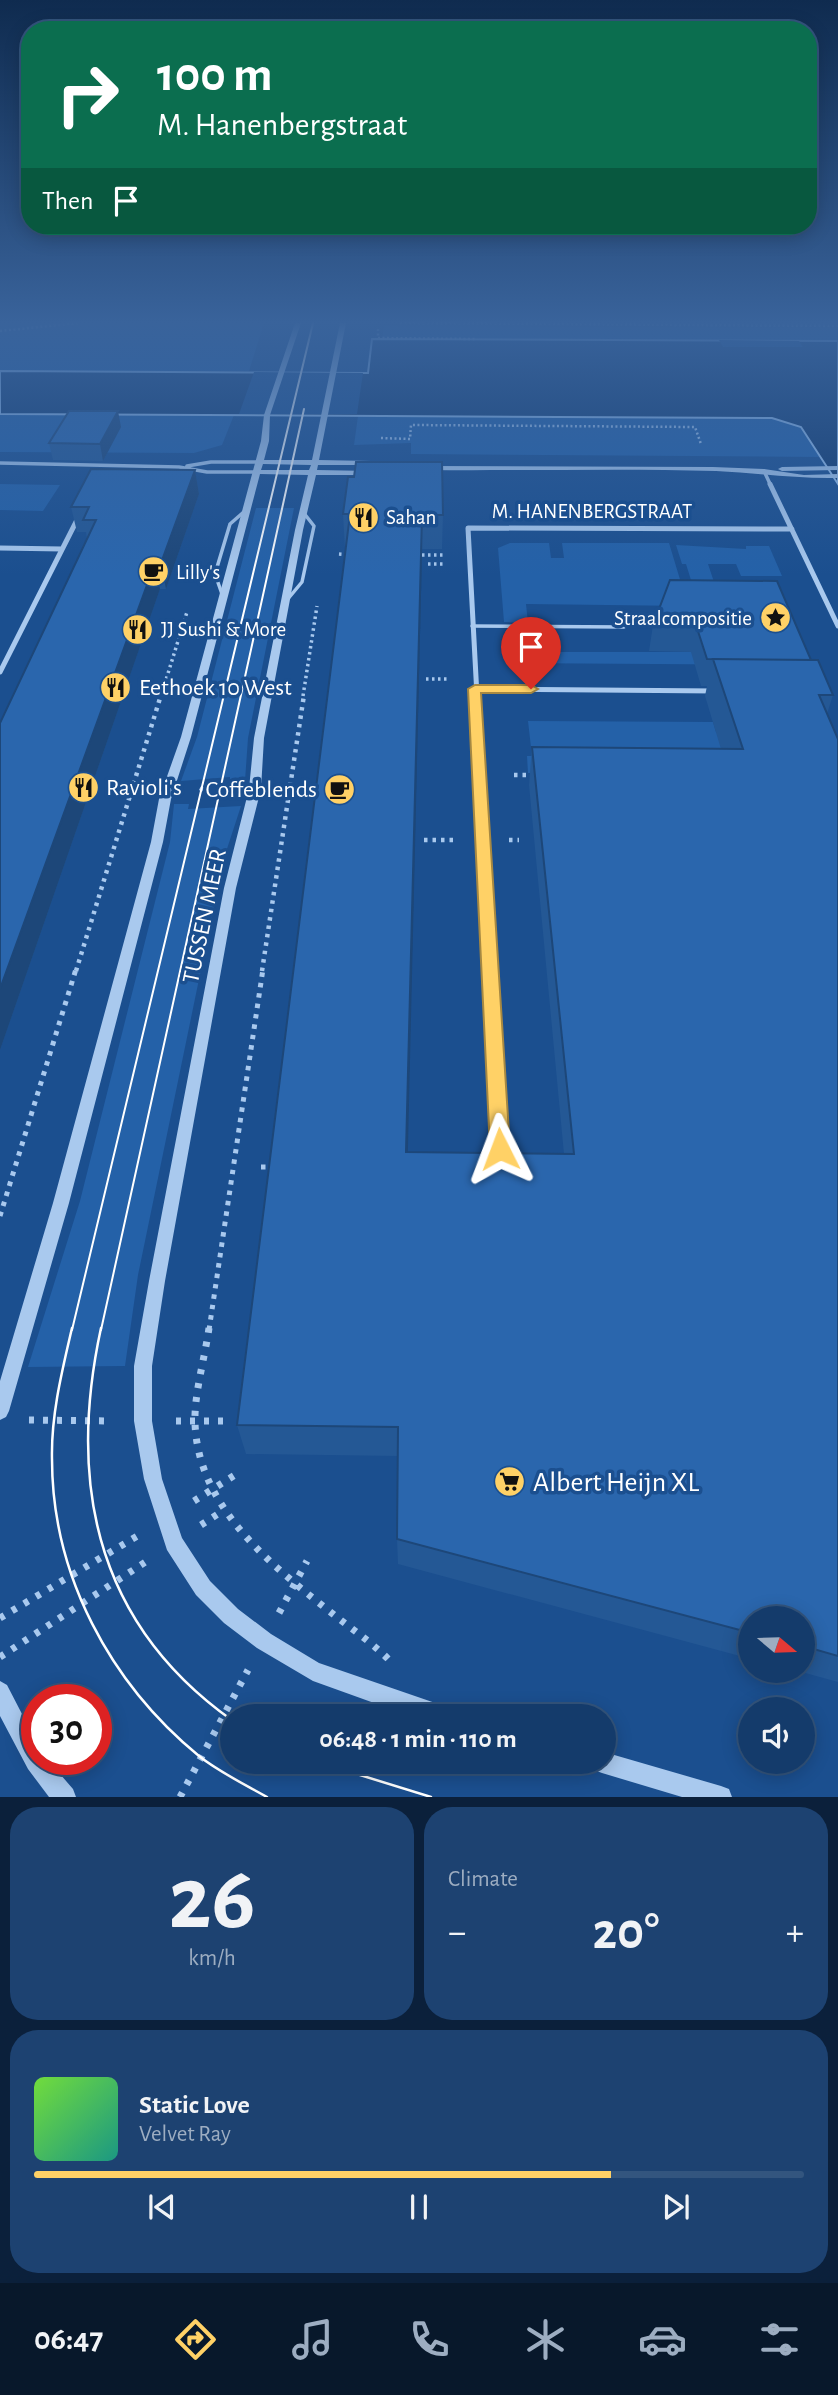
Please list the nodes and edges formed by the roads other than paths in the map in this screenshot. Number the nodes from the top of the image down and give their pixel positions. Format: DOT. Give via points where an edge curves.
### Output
graph roads {
  1 [pos="270,407"];
  2 [pos="328,407"];
  3 [pos="0,463"];
  4 [pos="382,463"];
  5 [pos="104,466"];
  6 [pos="179,467"];
  7 [pos="258,467"];
  8 [pos="313,468"];
  9 [pos="413,468"];
  10 [pos="838,468"];
  11 [pos="764,471"];
  12 [pos="100,473"];
  13 [pos="384,473"];
  14 [pos="836,477"];
  15 [pos="80,514"];
  16 [pos="792,530"];
  17 [pos="0,548"];
  18 [pos="62,549"];
  19 [pos="472,626"];
  20 [pos="838,626"];
  21 [pos="624,627"];
  22 [pos="0,673"];
  23 [pos="475,689"];
  24 [pos="723,691"];
  25 [pos="500,1149"];
  26 [pos="0,1411"];
  27 [pos="0,1692"];
  28 [pos="407,1704"];
  29 [pos="616,1766"];
  30 [pos="65,1797"];
  31 [pos="721,1797"];
  1 -- 7 [label="street"];
  2 -- 8 [label="street, TUSSEN MEER"];
  3 -- 5 [label="street"];
  4 -- 8 [label="street"];
  5 -- 6 [label="street"];
  5 -- 12 [label="street"];
  6 -- 7 [label="street" via="207,471"];
  6 -- 7 [label="street" via="211,462"];
  7 -- 8 [label="street"];
  7 -- 26 [label="street" via="165,799 61,1203"];
  8 -- 13 [label="street"];
  8 -- 28 [label="street, TUSSEN MEER" via="143,1366 143,1421 165,1519 174,1543 203,1588 264,1641 313,1671"];
  9 -- 11 [label="street"];
  10 -- 11 [label="street"];
  11 -- 14 [label="street"];
  11 -- 16 [label="street"];
  15 -- 18 [label="street"];
  16 -- 19 [label="street, M. HANENBERGSTRAAT" via="468,528"];
  16 -- 20 [label="street"];
  17 -- 18 [label="street"];
  18 -- 22 [label="street"];
  19 -- 21 [label="lane"];
  19 -- 23 [label="street, M. HANENBERGSTRAAT"];
  23 -- 24 [label="street"];
  23 -- 25 [label="street, M. HANENBERGSTRAAT"];
  27 -- 30 [label="street" via="16,1730"];
  29 -- 31 [label="street"];
}
